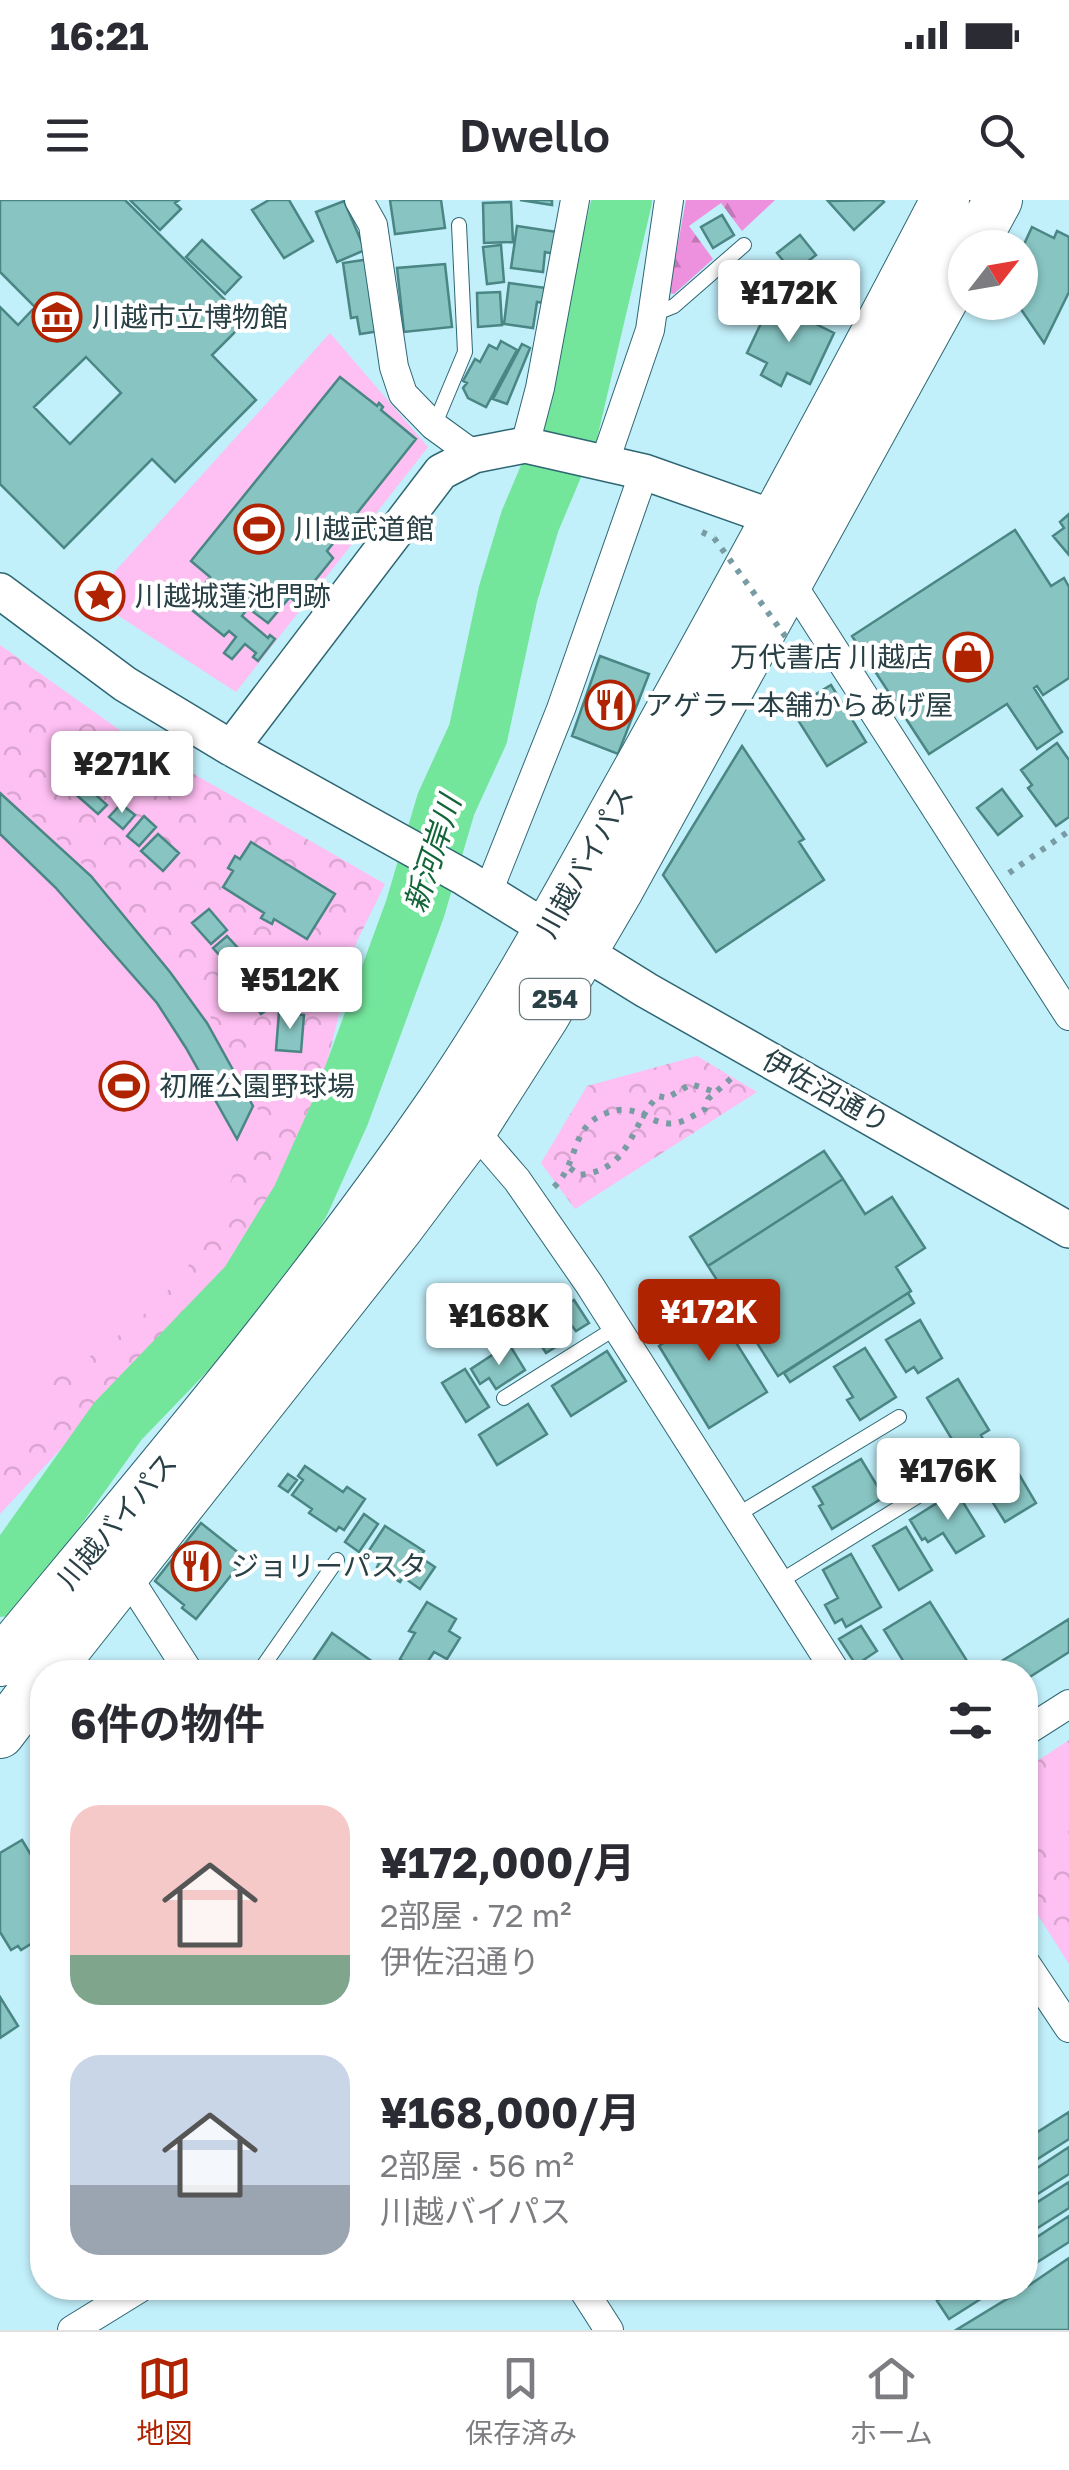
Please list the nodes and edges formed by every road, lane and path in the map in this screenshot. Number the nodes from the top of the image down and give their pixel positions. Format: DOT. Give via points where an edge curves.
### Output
graph roads {
  1 [pos="359,200"];
  2 [pos="575,200"];
  3 [pos="669,200"];
  4 [pos="945,200"];
  5 [pos="998,200"];
  6 [pos="459,225"];
  7 [pos="982,230"];
  8 [pos="744,245"];
  9 [pos="948,292"];
  10 [pos="652,314"];
  11 [pos="434,426"];
  12 [pos="524,445"];
  13 [pos="474,456"];
  14 [pos="605,461"];
  15 [pos="644,472"];
  16 [pos="777,519"];
  17 [pos="714,538"];
  18 [pos="790,581"];
  19 [pos="0,591"];
  20 [pos="796,651"];
  21 [pos="231,748"];
  22 [pos="1069,831"];
  23 [pos="477,885"];
  24 [pos="987,888"];
  25 [pos="565,941"];
  26 [pos="1069,1016"];
  27 [pos="736,1074"];
  28 [pos="715,1092"];
  29 [pos="646,1115"];
  30 [pos="473,1128"];
  31 [pos="570,1168"];
  32 [pos="550,1190"];
  33 [pos="1069,1230"];
  34 [pos="617,1327"];
  35 [pos="504,1398"];
  36 [pos="899,1417"];
  37 [pos="939,1483"];
  38 [pos="736,1515"];
  39 [pos="338,1560"];
  40 [pos="126,1574"];
  41 [pos="778,1582"];
  42 [pos="58,1660"];
  43 [pos="181,1660"];
  44 [pos="268,1660"];
  45 [pos="828,1660"];
  46 [pos="0,1662"];
  47 [pos="30,1695"];
  48 [pos="1069,1704"];
  49 [pos="1038,1724"];
  50 [pos="0,1734"];
  51 [pos="1038,1982"];
  52 [pos="1069,2028"];
  53 [pos="121,2300"];
  54 [pos="590,2300"];
  55 [pos="72,2330"];
  56 [pos="609,2330"];
  1 -- 11 [label="street" via="374,225 403,394"];
  2 -- 12 [label="street"];
  3 -- 10 [label="street"];
  4 -- 16 [label="highway, 川越バイパス / 254"];
  5 -- 7 [label="highway"];
  6 -- 11 [label="lane" via="465,352"];
  8 -- 10 [label="lane" via="674,306"];
  9 -- 18 [label="highway, 川越バイパス / 254"];
  10 -- 14 [label="street"];
  11 -- 13 [label="street"];
  12 -- 13 [label="street"];
  12 -- 14 [label="street"];
  13 -- 21 [label="street" via="441,472"];
  14 -- 15 [label="street"];
  15 -- 16 [label="street"];
  15 -- 23 [label="street" via="560,709"];
  16 -- 25 [label="highway, 川越バイパス / 254"];
  17 -- 20 [label="path, bridge"];
  18 -- 24 [label="street"];
  18 -- 25 [label="highway, 川越バイパス / 254"];
  19 -- 21 [label="street, 伊佐沼通り" via="125,684"];
  21 -- 23 [label="street, 伊佐沼通り"];
  22 -- 24 [label="path"];
  23 -- 25 [label="street, 伊佐沼通り"];
  24 -- 26 [label="street"];
  25 -- 30 [label="highway, 川越バイパス / 254"];
  25 -- 33 [label="street, 伊佐沼通り"];
  25 -- 46 [label="highway, 川越バイパス / 254" via="176,1450"];
  27 -- 28 [label="path"];
  28 -- 29 [label="path" via="705,1109 678,1123"];
  28 -- 29 [label="path" via="692,1084 658,1096"];
  29 -- 31 [label="path" via="604,1170 579,1175"];
  29 -- 31 [label="path" via="626,1108 599,1116 573,1147"];
  30 -- 34 [label="street" via="517,1180"];
  30 -- 40 [label="highway, 川越バイパス / 254"];
  31 -- 32 [label="path"];
  34 -- 35 [label="lane"];
  34 -- 38 [label="street"];
  36 -- 38 [label="lane"];
  37 -- 41 [label="lane"];
  38 -- 41 [label="street"];
  39 -- 44 [label="lane"];
  40 -- 42 [label="highway, 川越バイパス / 254"];
  40 -- 43 [label="street"];
  41 -- 45 [label="street"];
  47 -- 50 [label="highway"];
  48 -- 49 [label="street"];
  51 -- 52 [label="street"];
  53 -- 55 [label="street"];
  54 -- 56 [label="street"];
}
